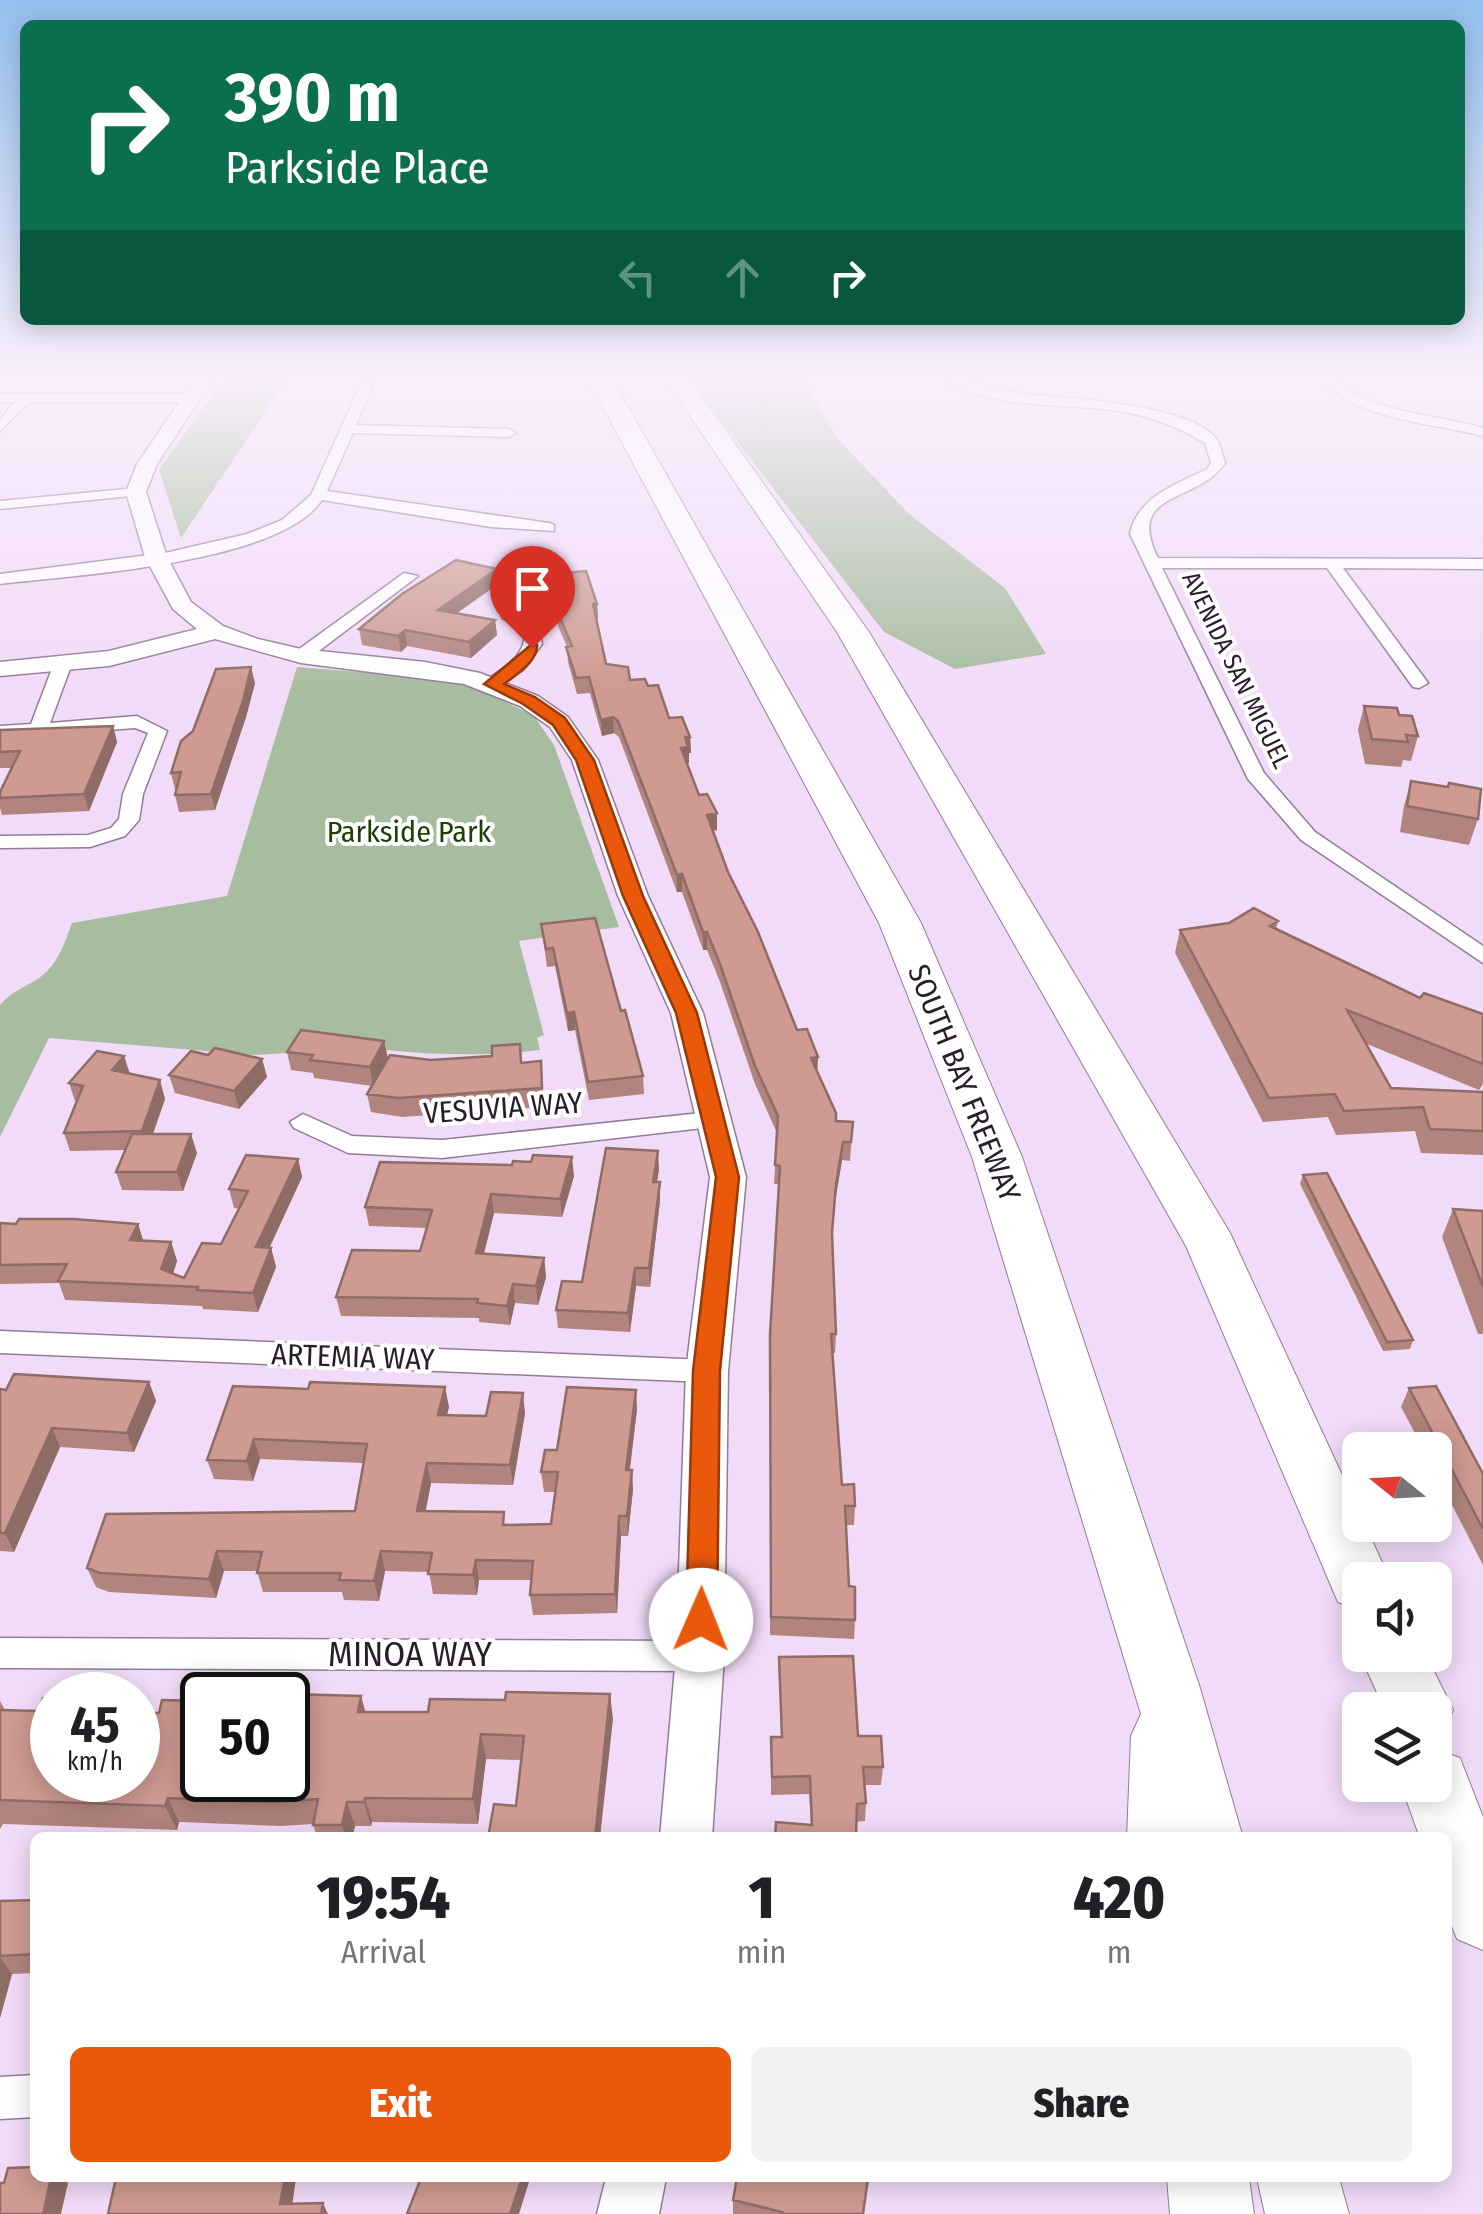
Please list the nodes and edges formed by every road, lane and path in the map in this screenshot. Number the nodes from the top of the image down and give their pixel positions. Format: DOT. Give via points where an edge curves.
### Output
graph roads {
  1 [pos="140,482"];
  2 [pos="323,482"];
  3 [pos="657,482"];
  4 [pos="750,482"];
  5 [pos="1194,482"];
  6 [pos="136,492"];
  7 [pos="318,494"];
  8 [pos="0,505"];
  9 [pos="549,528"];
  10 [pos="156,558"];
  11 [pos="1155,564"];
  12 [pos="1332,564"];
  13 [pos="1483,564"];
  14 [pos="410,576"];
  15 [pos="0,579"];
  16 [pos="508,614"];
  17 [pos="215,631"];
  18 [pos="301,656"];
  19 [pos="62,666"];
  20 [pos="0,669"];
  21 [pos="1418,683"];
  22 [pos="492,684"];
  23 [pos="38,730"];
  24 [pos="0,732"];
  25 [pos="0,842"];
  26 [pos="1483,956"];
  27 [pos="711,1120"];
  28 [pos="303,1122"];
  29 [pos="0,1342"];
  30 [pos="707,1371"];
  31 [pos="1351,1562"];
  32 [pos="0,1653"];
  33 [pos="700,1656"];
  34 [pos="1168,1688"];
  35 [pos="1452,1779"];
  36 [pos="1442,1802"];
  37 [pos="686,1832"];
  38 [pos="1162,1832"];
  39 [pos="1206,1832"];
  40 [pos="1483,1844"];
  41 [pos="1483,1912"];
  42 [pos="30,2096"];
  43 [pos="0,2098"];
  44 [pos="635,2182"];
  45 [pos="1208,2182"];
  46 [pos="1299,2182"];
  47 [pos="628,2214"];
  48 [pos="1212,2214"];
  49 [pos="1307,2214"];
  1 -- 6 [label="main road"];
  2 -- 7 [label="street"];
  3 -- 34 [label="highway, SOUTH BAY FREEWAY" via="907,941 997,1157"];
  4 -- 31 [label="highway" via="853,632 1212,1246"];
  5 -- 11 [label="street, AVENIDA SAN MIGUEL" via="1140,519 1138,534"];
  6 -- 8 [label="street"];
  6 -- 10 [label="main road"];
  7 -- 9 [label="street"];
  7 -- 10 [label="street" via="302,513 271,530"];
  10 -- 15 [label="street"];
  10 -- 17 [label="main road" via="189,614"];
  11 -- 12 [label="street"];
  11 -- 26 [label="street, AVENIDA SAN MIGUEL" via="1255,775 1308,836"];
  12 -- 13 [label="street"];
  12 -- 21 [label="street"];
  14 -- 18 [label="street"];
  16 -- 22 [label="street" via="532,624 532,648"];
  17 -- 18 [label="main road"];
  17 -- 19 [label="main road" via="144,654"];
  18 -- 22 [label="main road" via="425,669"];
  19 -- 20 [label="main road"];
  19 -- 23 [label="street"];
  22 -- 27 [label="main road" via="545,711 579,748 633,896 687,1013"];
  23 -- 24 [label="street"];
  23 -- 25 [label="street" via="137,722 158,731 129,820 118,832 90,841"];
  27 -- 28 [label="street, VESUVIA WAY" via="442,1149 348,1144"];
  27 -- 30 [label="main road" via="728,1177"];
  29 -- 30 [label="street, ARTEMIA WAY"];
  30 -- 33 [label="main road"];
  32 -- 33 [label="street, MINOA WAY"];
  33 -- 37 [label="main road"];
  34 -- 38 [label="highway"];
  34 -- 39 [label="highway, SOUTH BAY FREEWAY"];
  35 -- 40 [label="highway"];
  36 -- 41 [label="highway"];
  42 -- 43 [label="street"];
  44 -- 47 [label="main road"];
  45 -- 48 [label="highway"];
  46 -- 49 [label="highway"];
}
